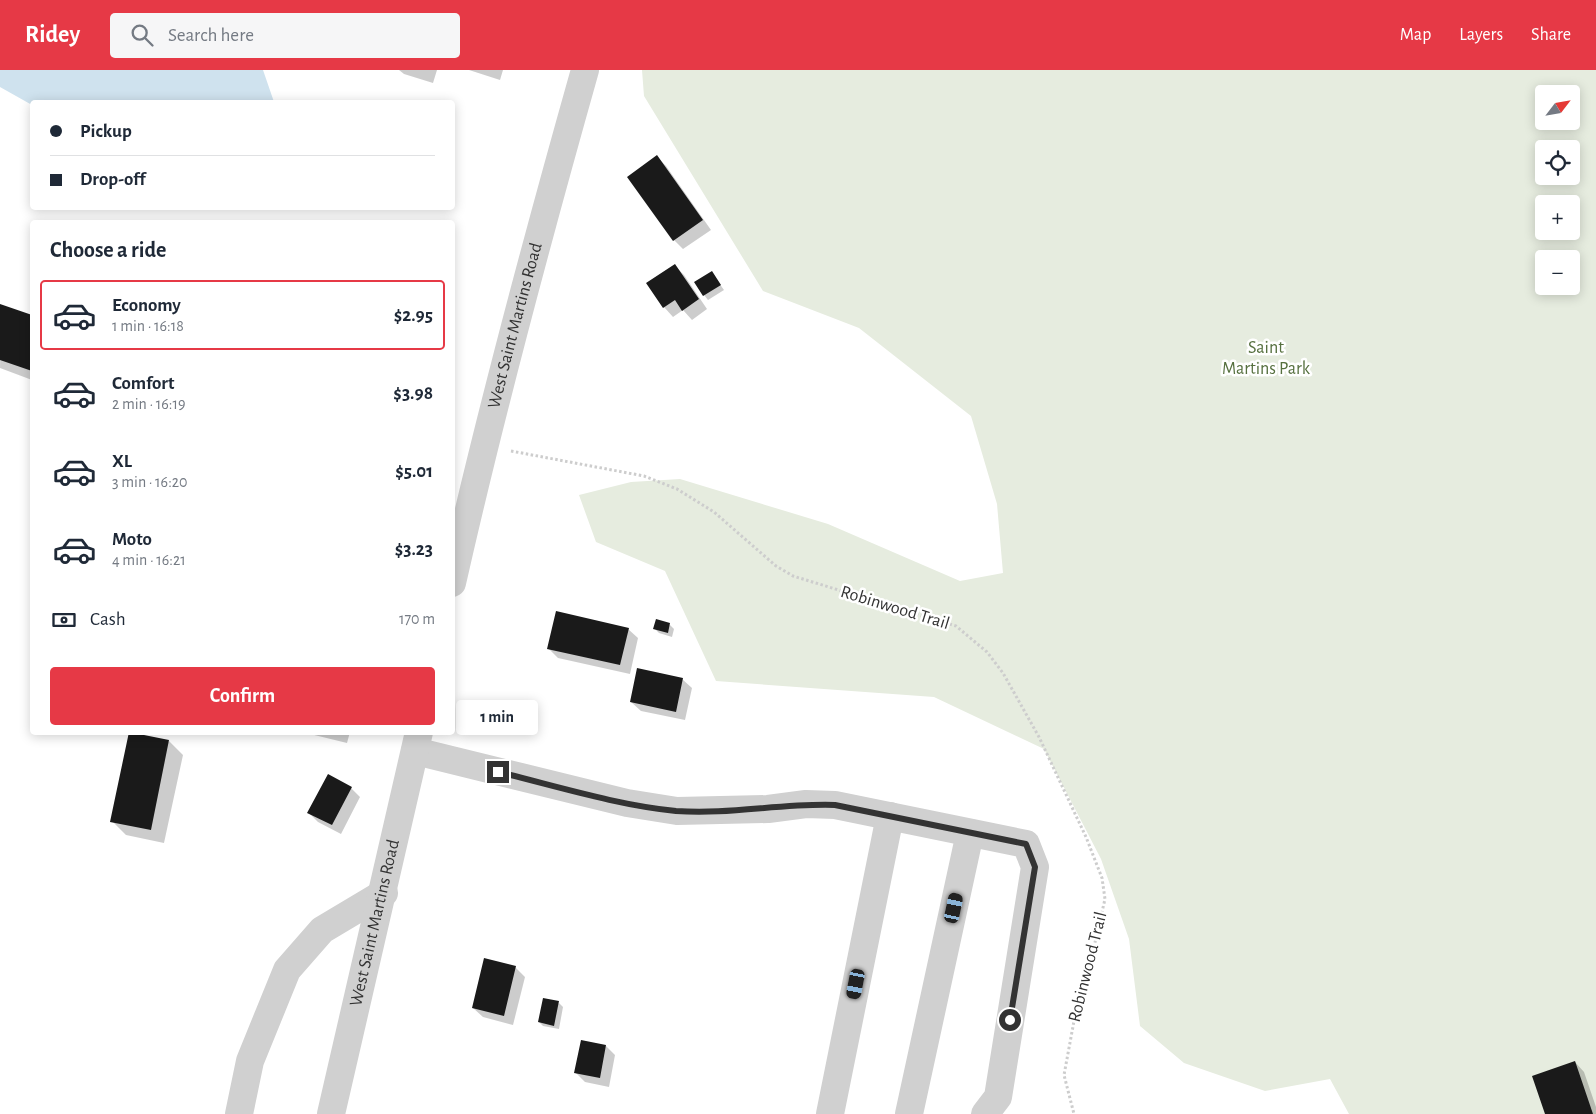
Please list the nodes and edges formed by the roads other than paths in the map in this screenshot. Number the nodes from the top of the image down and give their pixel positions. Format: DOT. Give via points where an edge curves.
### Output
graph roads {
  1 [pos="585,70"];
  2 [pos="455,570"];
  3 [pos="417,742"];
  4 [pos="890,816"];
  5 [pos="970,833"];
  6 [pos="384,893"];
  7 [pos="239,1114"];
  8 [pos="331,1114"];
  9 [pos="830,1114"];
  10 [pos="909,1114"];
  11 [pos="985,1114"];
  1 -- 2 [label="street, West Saint Martins Road" via="483,445"];
  3 -- 4 [label="street" via="626,803 677,811 768,809 806,804 835,805"];
  3 -- 6 [label="street, West Saint Martins Road"];
  4 -- 5 [label="street"];
  4 -- 9 [label="street"];
  5 -- 10 [label="street"];
  5 -- 11 [label="street" via="1026,844 1035,867 998,1097"];
  6 -- 7 [label="street" via="322,930 287,970 250,1061"];
  6 -- 8 [label="street, West Saint Martins Road"];
}
